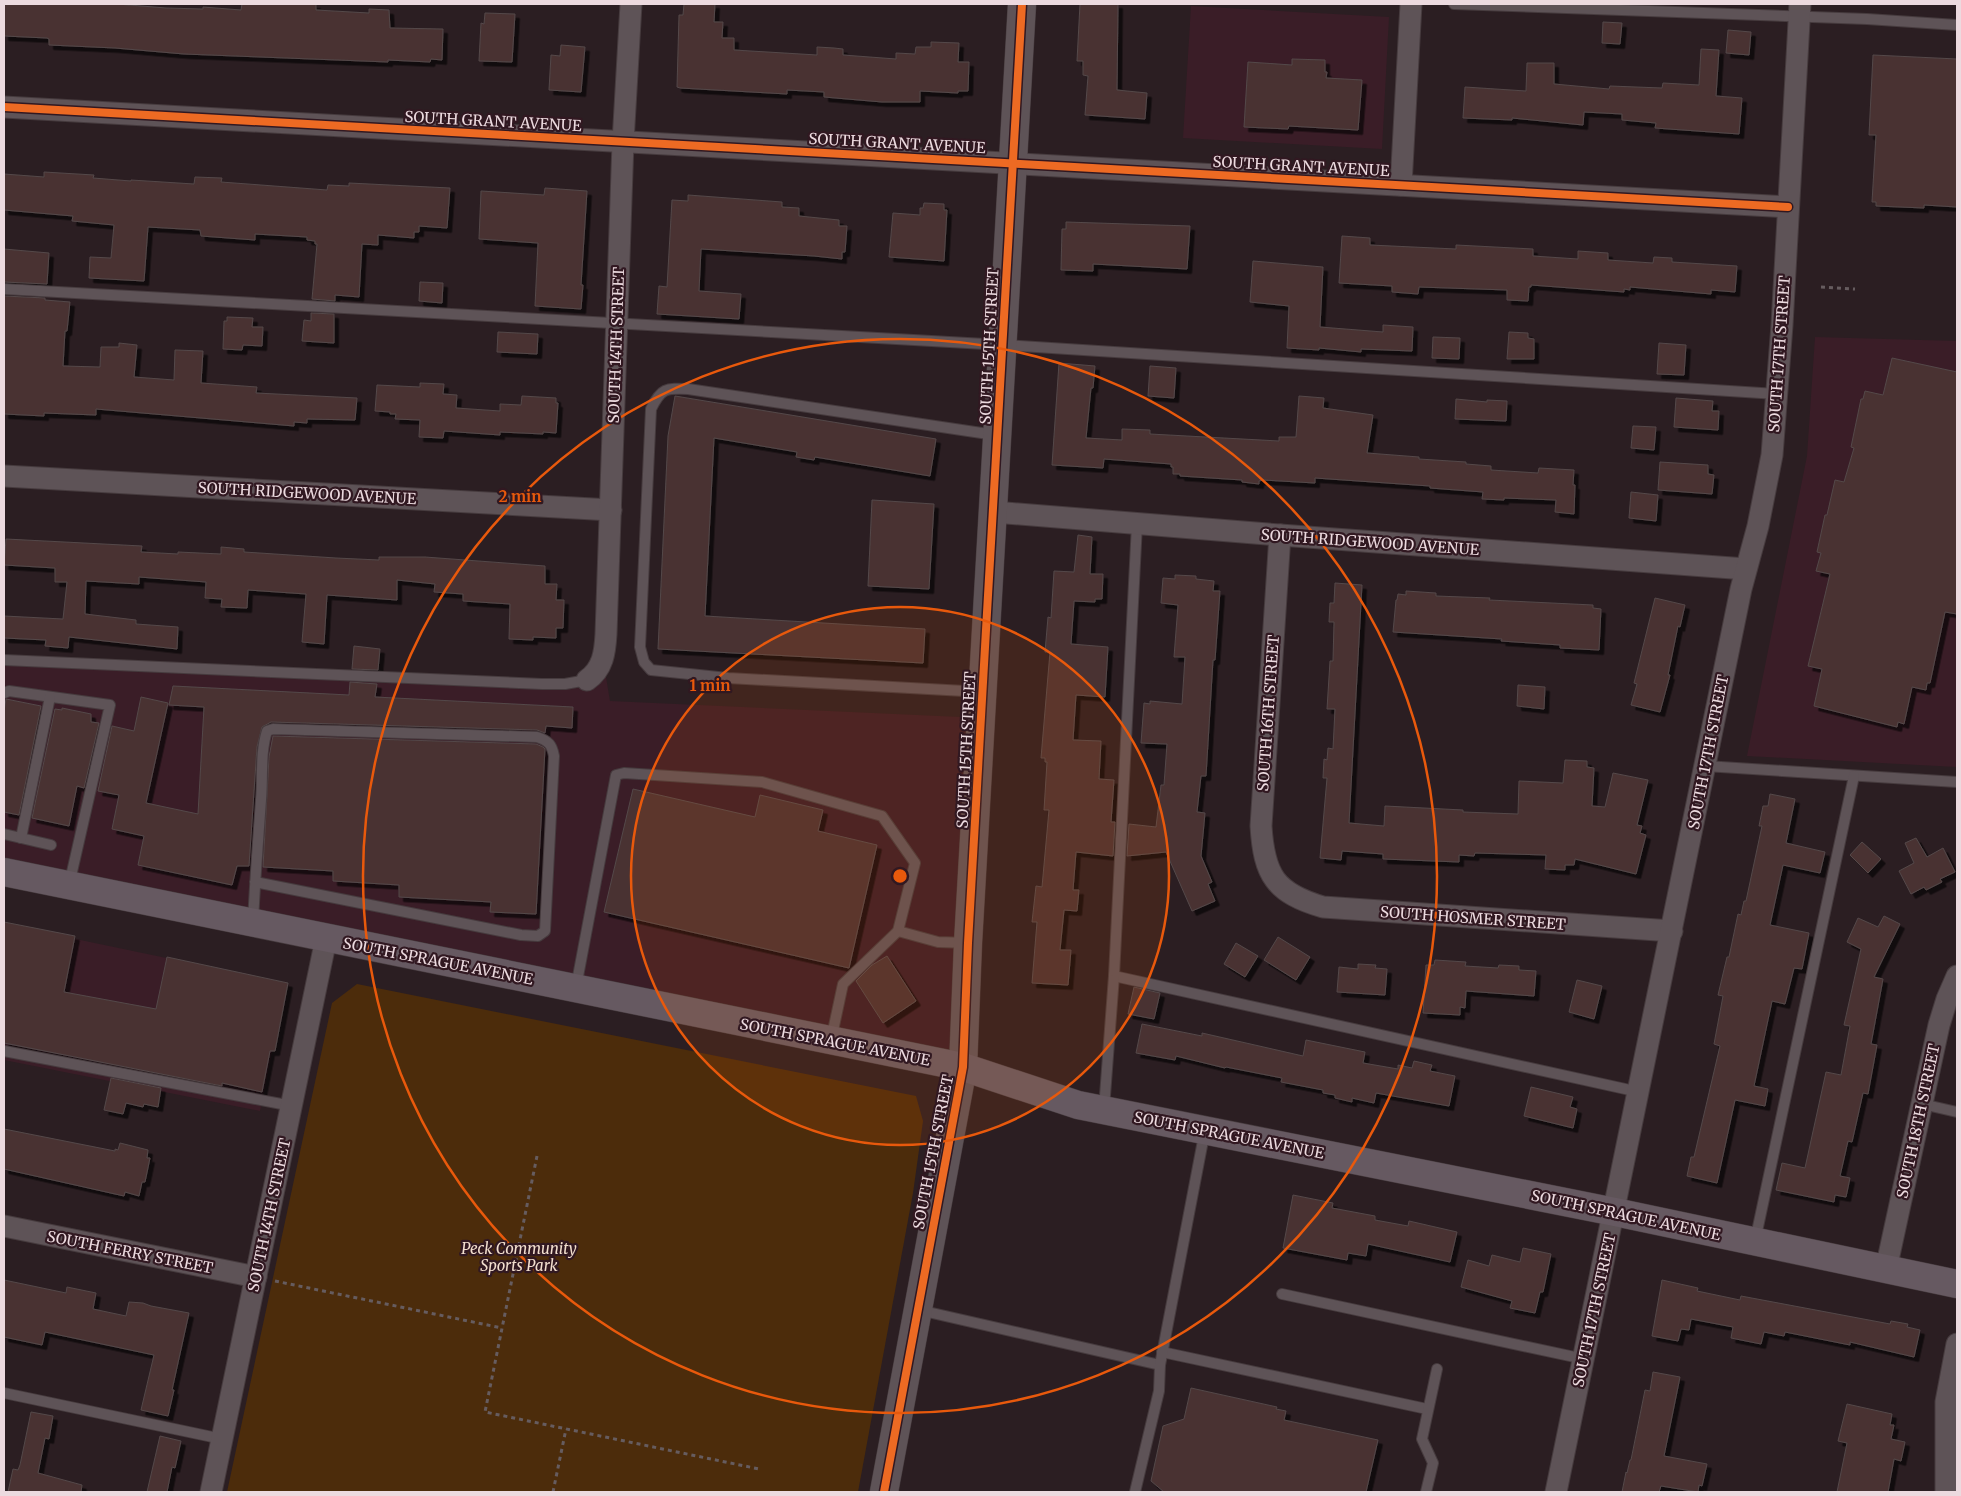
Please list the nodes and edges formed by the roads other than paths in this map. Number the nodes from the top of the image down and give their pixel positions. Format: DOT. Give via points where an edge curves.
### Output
graph roads {
  1 [pos="631,4"];
  2 [pos="1022,4"];
  3 [pos="1411,4"];
  4 [pos="1454,4"];
  5 [pos="1800,10"];
  6 [pos="1957,25"];
  7 [pos="4,107"];
  8 [pos="623,142"];
  9 [pos="1013,164"];
  10 [pos="1401,185"];
  11 [pos="1788,207"];
  12 [pos="4,289"];
  13 [pos="617,323"];
  14 [pos="1003,345"];
  15 [pos="1777,394"];
  16 [pos="998,436"];
  17 [pos="4,476"];
  18 [pos="611,510"];
  19 [pos="994,512"];
  20 [pos="1137,524"];
  21 [pos="1280,535"];
  22 [pos="1746,569"];
  23 [pos="4,660"];
  24 [pos="587,680"];
  25 [pos="4,692"];
  26 [pos="984,692"];
  27 [pos="50,697"];
  28 [pos="1705,766"];
  29 [pos="1854,776"];
  30 [pos="1957,782"];
  31 [pos="4,834"];
  32 [pos="21,838"];
  33 [pos="51,845"];
  34 [pos="4,872"];
  35 [pos="255,882"];
  36 [pos="69,886"];
  37 [pos="1280,887"];
  38 [pos="253,923"];
  39 [pos="898,931"];
  40 [pos="1672,931"];
  41 [pos="326,939"];
  42 [pos="968,943"];
  43 [pos="1114,976"];
  44 [pos="1957,976"];
  45 [pos="576,989"];
  46 [pos="831,1041"];
  47 [pos="4,1051"];
  48 [pos="963,1068"];
  49 [pos="1639,1092"];
  50 [pos="1922,1104"];
  51 [pos="292,1106"];
  52 [pos="1104,1110"];
  53 [pos="1957,1112"];
  54 [pos="1205,1130"];
  55 [pos="1615,1212"];
  56 [pos="4,1226"];
  57 [pos="1755,1242"];
  58 [pos="1886,1269"];
  59 [pos="256,1277"];
  60 [pos="1957,1284"];
  61 [pos="1282,1294"];
  62 [pos="918,1310"];
  63 [pos="1957,1344"];
  64 [pos="1162,1352"];
  65 [pos="1584,1359"];
  66 [pos="1160,1365"];
  67 [pos="1437,1369"];
  68 [pos="4,1393"];
  69 [pos="1428,1409"];
  70 [pos="222,1439"];
  71 [pos="1951,1467"];
  72 [pos="212,1492"];
  73 [pos="884,1492"];
  74 [pos="1135,1492"];
  75 [pos="1426,1492"];
  76 [pos="1556,1492"];
  77 [pos="1946,1492"];
  1 -- 8 [label="street, SOUTH 14TH STREET"];
  2 -- 9 [label="street, SOUTH 15TH STREET"];
  3 -- 10 [label="street"];
  4 -- 5 [label="lane"];
  5 -- 6 [label="lane" via="1867,19"];
  5 -- 11 [label="street, SOUTH 17TH STREET"];
  7 -- 8 [label="street, SOUTH GRANT AVENUE"];
  8 -- 9 [label="street, SOUTH GRANT AVENUE"];
  8 -- 13 [label="street, SOUTH 14TH STREET"];
  9 -- 10 [label="street, SOUTH GRANT AVENUE"];
  9 -- 14 [label="street, SOUTH 15TH STREET"];
  10 -- 11 [label="street, SOUTH GRANT AVENUE"];
  11 -- 15 [label="street, SOUTH 17TH STREET"];
  12 -- 13 [label="lane"];
  13 -- 14 [label="lane"];
  13 -- 18 [label="street, SOUTH 14TH STREET"];
  14 -- 15 [label="lane"];
  14 -- 16 [label="street, SOUTH 15TH STREET"];
  15 -- 22 [label="street, SOUTH 17TH STREET" via="1772,455"];
  16 -- 19 [label="street, SOUTH 15TH STREET"];
  16 -- 26 [label="lane" via="688,389 669,388 658,395 651,409 640,647 644,662 651,670 728,678"];
  17 -- 18 [label="street, SOUTH RIDGEWOOD AVENUE"];
  18 -- 24 [label="street, SOUTH 14TH STREET" via="605,647 599,668"];
  19 -- 20 [label="street, SOUTH RIDGEWOOD AVENUE"];
  19 -- 26 [label="street, SOUTH 15TH STREET"];
  20 -- 21 [label="street, SOUTH RIDGEWOOD AVENUE"];
  20 -- 43 [label="lane"];
  21 -- 22 [label="street, SOUTH RIDGEWOOD AVENUE"];
  21 -- 37 [label="street, SOUTH 16TH STREET" via="1261,826 1265,857"];
  22 -- 28 [label="street, SOUTH 17TH STREET"];
  23 -- 24 [label="lane" via="542,684"];
  25 -- 27 [label="lane"];
  26 -- 42 [label="street, SOUTH 15TH STREET"];
  27 -- 32 [label="lane"];
  27 -- 36 [label="lane" via="110,705"];
  28 -- 29 [label="lane"];
  28 -- 40 [label="street, SOUTH 17TH STREET"];
  29 -- 30 [label="lane"];
  29 -- 57 [label="lane"];
  31 -- 32 [label="lane"];
  32 -- 33 [label="lane"];
  34 -- 36 [label="main road, SOUTH SPRAGUE AVENUE"];
  35 -- 35 [label="lane" via="267,731 537,737 547,740 552,747 545,931 538,936 521,936"];
  35 -- 38 [label="lane"];
  36 -- 38 [label="main road, SOUTH SPRAGUE AVENUE"];
  37 -- 40 [label="street, SOUTH HOSMER STREET" via="1292,896 1323,907"];
  38 -- 41 [label="main road, SOUTH SPRAGUE AVENUE"];
  39 -- 42 [label="lane" via="938,942"];
  39 -- 45 [label="lane" via="915,863 882,816 762,782 624,772 616,775"];
  39 -- 46 [label="lane" via="843,984"];
  40 -- 49 [label="street, SOUTH 17TH STREET"];
  41 -- 45 [label="main road, SOUTH SPRAGUE AVENUE"];
  41 -- 51 [label="street, SOUTH 14TH STREET"];
  42 -- 48 [label="street, SOUTH 15TH STREET"];
  43 -- 49 [label="lane"];
  43 -- 52 [label="lane"];
  44 -- 50 [label="street, SOUTH 18TH STREET" via="1946,999"];
  45 -- 46 [label="main road, SOUTH SPRAGUE AVENUE"];
  46 -- 48 [label="main road, SOUTH SPRAGUE AVENUE"];
  47 -- 51 [label="lane"];
  48 -- 52 [label="main road, SOUTH SPRAGUE AVENUE" via="1078,1105"];
  48 -- 62 [label="street, SOUTH 15TH STREET"];
  49 -- 55 [label="street, SOUTH 17TH STREET"];
  50 -- 53 [label="lane"];
  50 -- 58 [label="street, SOUTH 18TH STREET"];
  51 -- 59 [label="street, SOUTH 14TH STREET"];
  52 -- 54 [label="main road, SOUTH SPRAGUE AVENUE"];
  54 -- 55 [label="main road, SOUTH SPRAGUE AVENUE"];
  54 -- 64 [label="lane"];
  55 -- 57 [label="main road, SOUTH SPRAGUE AVENUE"];
  55 -- 65 [label="street, SOUTH 17TH STREET"];
  56 -- 59 [label="street, SOUTH FERRY STREET"];
  57 -- 58 [label="main road, SOUTH SPRAGUE AVENUE"];
  58 -- 60 [label="main road, SOUTH SPRAGUE AVENUE"];
  59 -- 70 [label="street, SOUTH 14TH STREET"];
  61 -- 65 [label="lane"];
  62 -- 66 [label="lane"];
  62 -- 73 [label="street, SOUTH 15TH STREET"];
  63 -- 71 [label="street" via="1946,1402"];
  64 -- 66 [label="lane"];
  64 -- 69 [label="lane"];
  65 -- 76 [label="street, SOUTH 17TH STREET"];
  66 -- 74 [label="lane" via="1158,1391"];
  67 -- 69 [label="lane"];
  68 -- 70 [label="lane"];
  69 -- 75 [label="lane" via="1422,1439 1433,1463"];
  70 -- 72 [label="street, SOUTH 14TH STREET"];
  71 -- 77 [label="street"];
}
